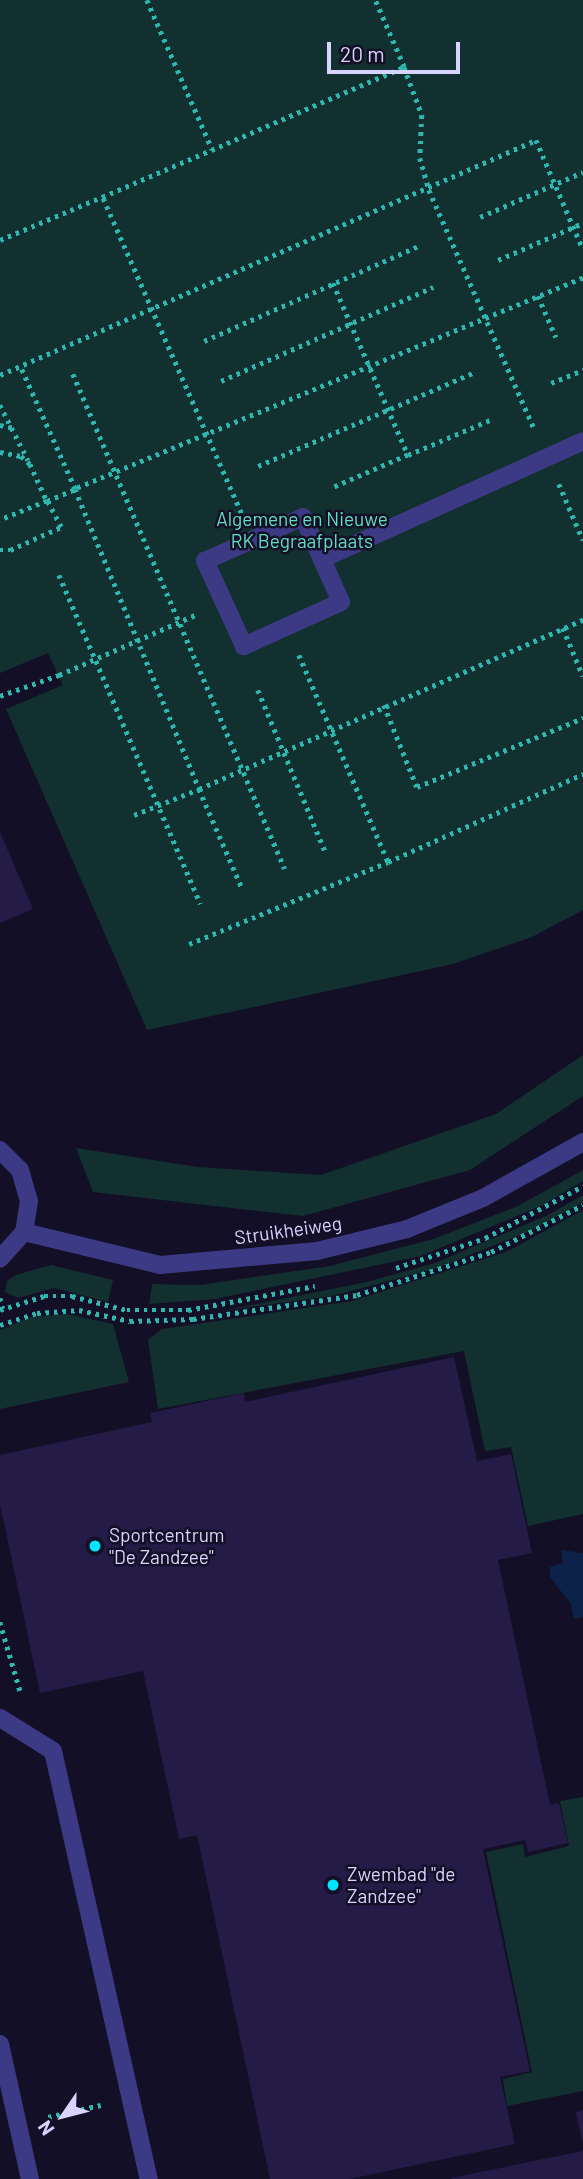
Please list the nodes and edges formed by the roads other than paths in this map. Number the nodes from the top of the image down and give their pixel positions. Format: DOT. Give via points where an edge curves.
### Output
graph roads {
  1 [pos="583,441"];
  2 [pos="322,559"];
  3 [pos="583,1142"];
  4 [pos="0,1150"];
  5 [pos="24,1232"];
  6 [pos="0,1259"];
  7 [pos="0,1718"];
  8 [pos="0,2044"];
  9 [pos="30,2179"];
  10 [pos="149,2179"];
  1 -- 2 [label="street"];
  2 -- 2 [label="street" via="341,602 244,646 205,561 303,517"];
  3 -- 5 [label="street, Struikheiweg" via="484,1198 407,1228 317,1251 160,1265"];
  4 -- 5 [label="street" via="20,1170 27,1185"];
  5 -- 6 [label="street"];
  7 -- 10 [label="street" via="53,1751"];
  8 -- 9 [label="street"];
}
